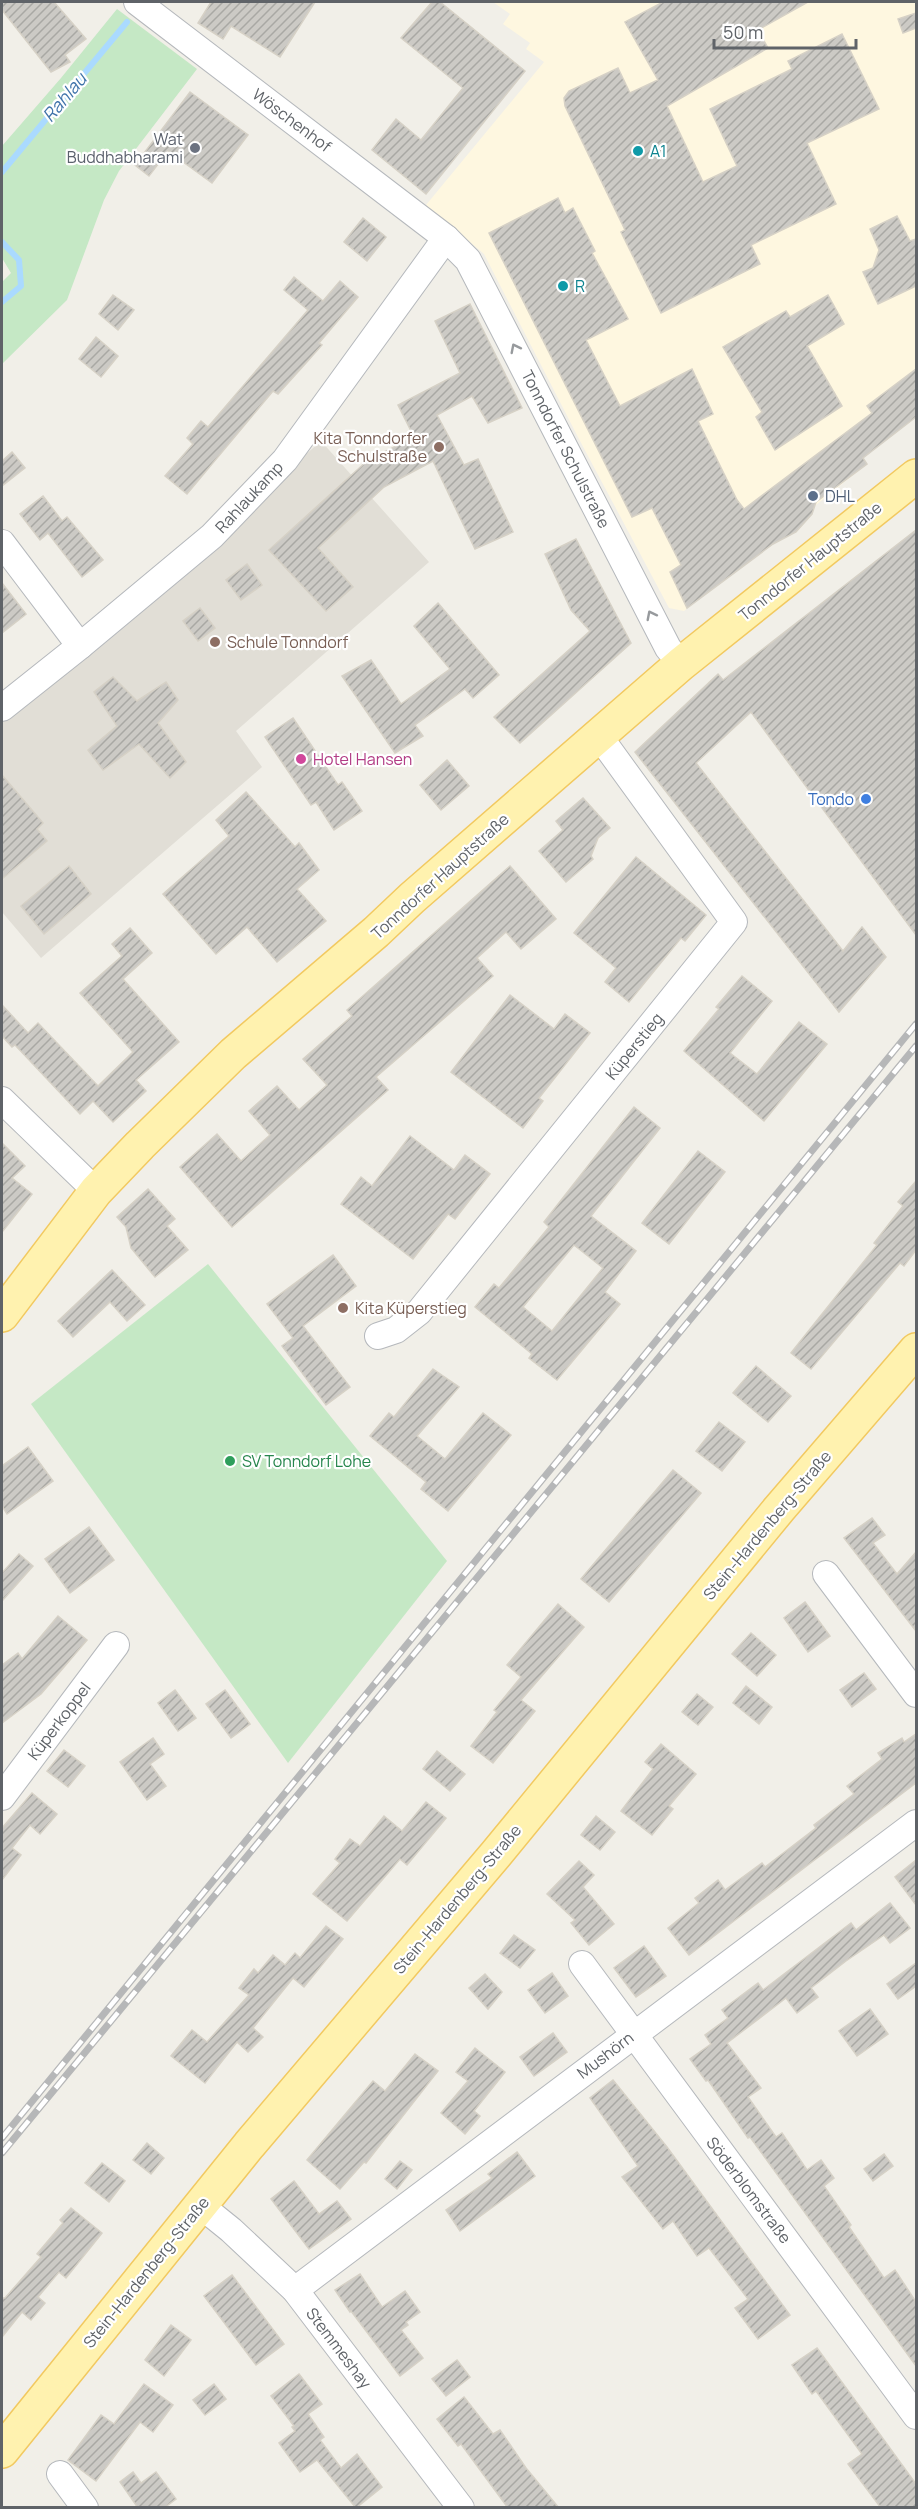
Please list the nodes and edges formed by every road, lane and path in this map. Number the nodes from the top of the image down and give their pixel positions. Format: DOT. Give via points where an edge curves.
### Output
graph roads {
  1 [pos="137,2"];
  2 [pos="446,238"];
  3 [pos="916,476"];
  4 [pos="2,543"];
  5 [pos="80,646"];
  6 [pos="681,664"];
  7 [pos="2,708"];
  8 [pos="599,736"];
  9 [pos="2,1100"];
  10 [pos="96,1191"];
  11 [pos="2,1315"];
  12 [pos="378,1336"];
  13 [pos="916,1350"];
  14 [pos="826,1574"];
  15 [pos="116,1645"];
  16 [pos="916,1694"];
  17 [pos="2,1797"];
  18 [pos="916,1822"];
  19 [pos="582,1964"];
  20 [pos="632,2034"];
  21 [pos="200,2205"];
  22 [pos="295,2290"];
  23 [pos="916,2416"];
  24 [pos="2,2451"];
  25 [pos="60,2474"];
  26 [pos="85,2508"];
  27 [pos="460,2508"];
  1 -- 2 [label="street, Wöschenhof"];
  2 -- 5 [label="street, Rahlaukamp" via="285,460 212,537"];
  6 -- 2 [label="street, Tonndorfer Schulstraße, one-way" via="668,648 484,287 468,260"];
  3 -- 6 [label="main road, Tonndorfer Hauptstraße"];
  4 -- 5 [label="street"];
  5 -- 7 [label="street, Rahlaukamp"];
  6 -- 8 [label="main road, Tonndorfer Hauptstraße"];
  8 -- 10 [label="main road, Tonndorfer Hauptstraße" via="233,1054"];
  8 -- 12 [label="street, Küperstieg" via="734,922 419,1312 396,1330"];
  9 -- 10 [label="street"];
  10 -- 11 [label="main road, Tonndorfer Hauptstraße"];
  13 -- 21 [label="main road, Stein-Hardenberg-Straße"];
  14 -- 16 [label="street"];
  15 -- 17 [label="street, Küperkoppel"];
  18 -- 20 [label="street, Mushörn"];
  19 -- 20 [label="street, Söderblomstraße"];
  20 -- 22 [label="street, Mushörn"];
  20 -- 23 [label="street, Söderblomstraße"];
  21 -- 22 [label="street, Stemmeshay"];
  21 -- 24 [label="main road, Stein-Hardenberg-Straße"];
  22 -- 27 [label="street, Stemmeshay"];
  25 -- 26 [label="street"];
}
